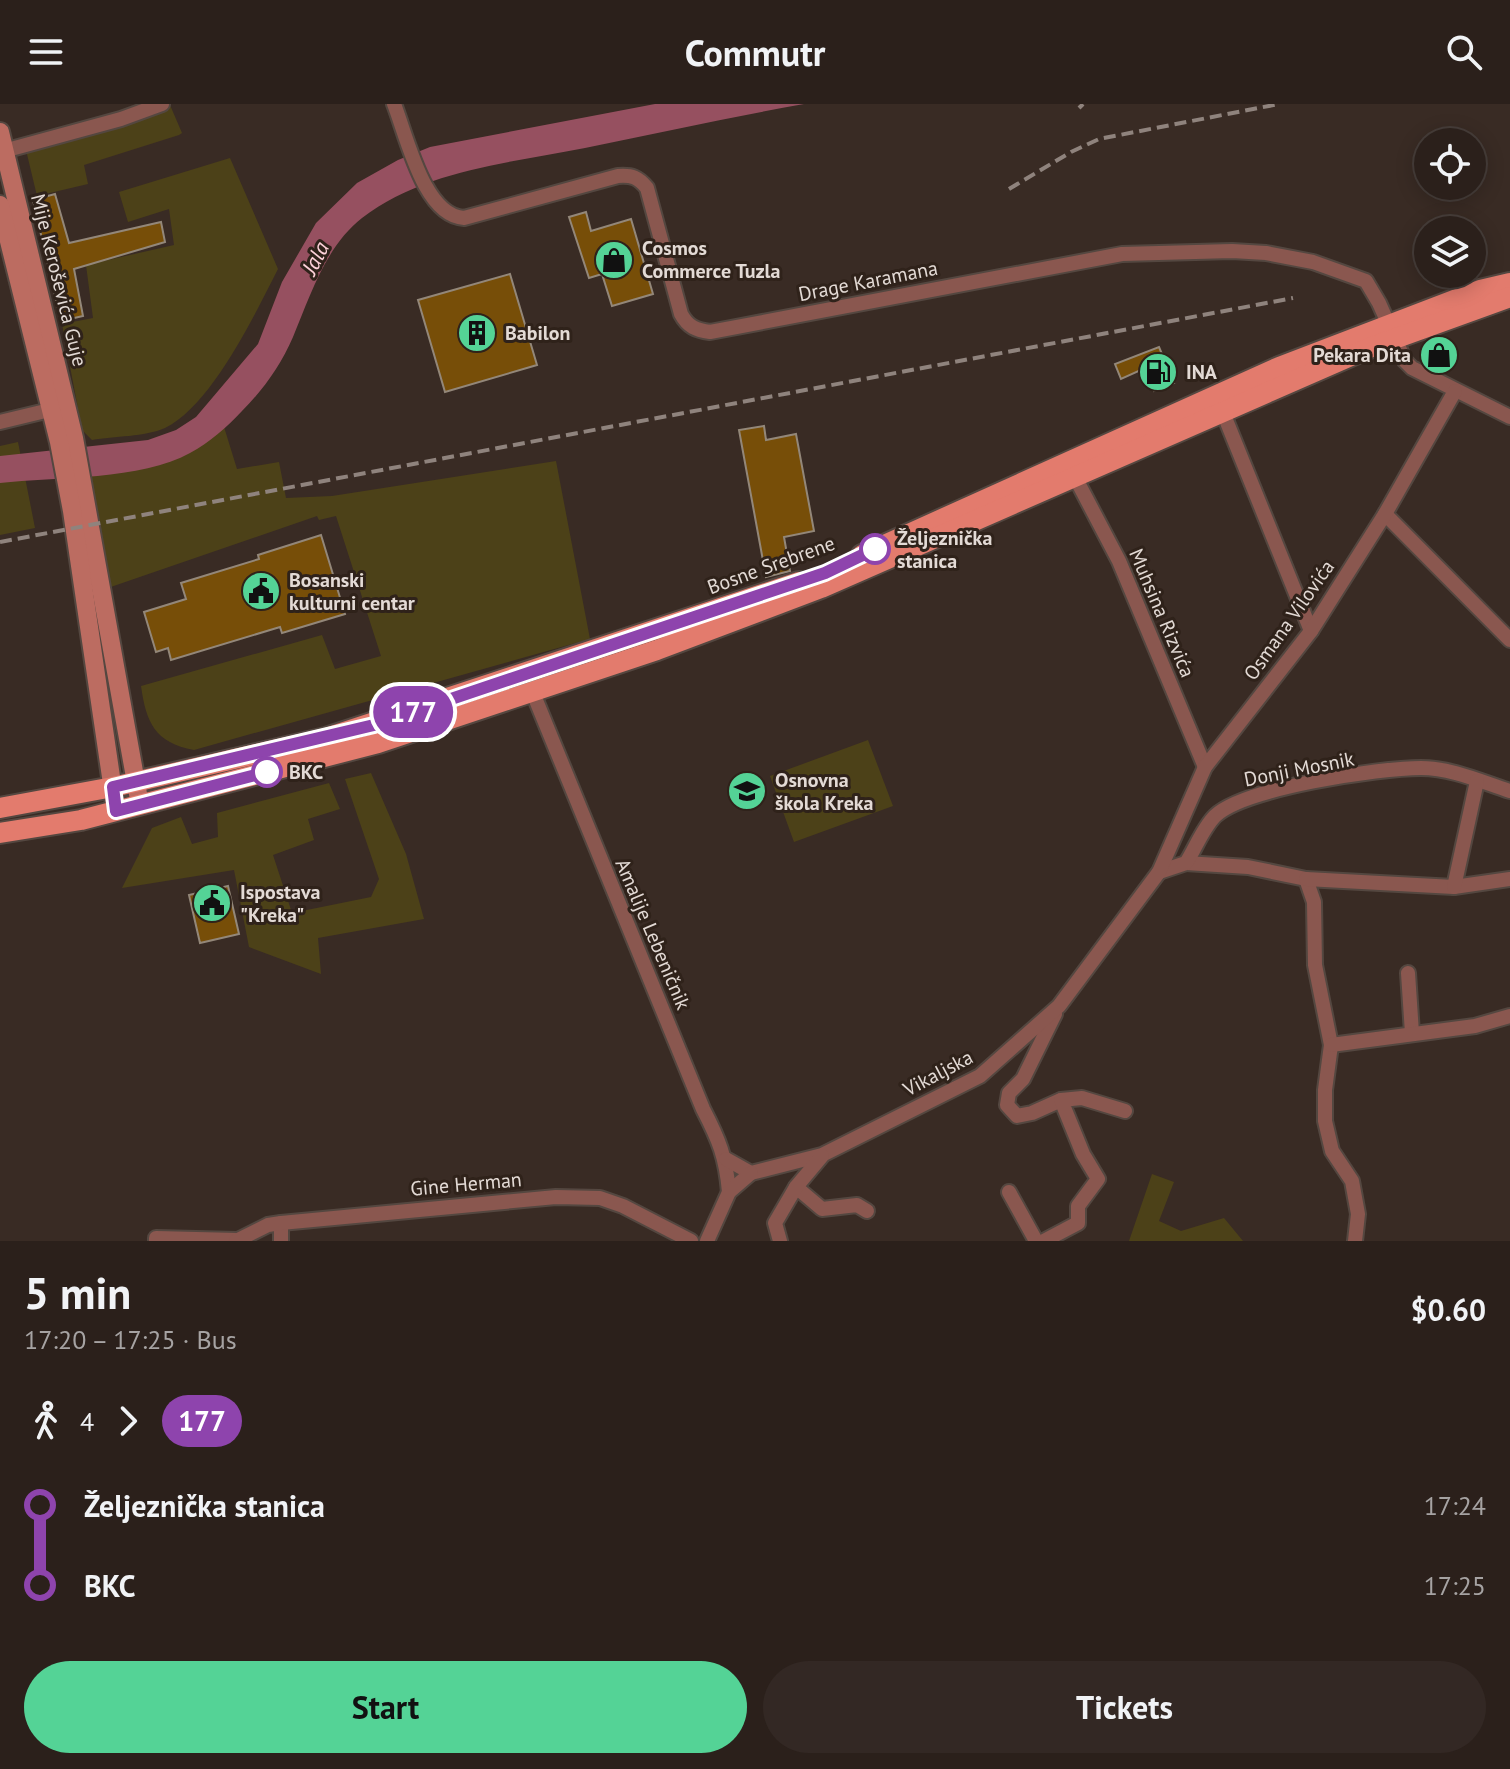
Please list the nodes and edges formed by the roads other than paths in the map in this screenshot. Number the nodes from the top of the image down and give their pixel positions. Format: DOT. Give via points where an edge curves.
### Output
graph roads {
  1 [pos="162,104"];
  2 [pos="394,104"];
  3 [pos="1,145"];
  4 [pos="0,205"];
  5 [pos="1510,283"];
  6 [pos="1510,297"];
  7 [pos="1392,331"];
  8 [pos="1455,391"];
  9 [pos="59,408"];
  10 [pos="1222,410"];
  11 [pos="1510,417"];
  12 [pos="0,422"];
  13 [pos="1075,477"];
  14 [pos="80,510"];
  15 [pos="1385,514"];
  16 [pos="1311,631"];
  17 [pos="1510,640"];
  18 [pos="533,693"];
  19 [pos="1205,767"];
  20 [pos="136,781"];
  21 [pos="1477,781"];
  22 [pos="113,787"];
  23 [pos="1510,791"];
  24 [pos="140,805"];
  25 [pos="0,808"];
  26 [pos="116,811"];
  27 [pos="0,833"];
  28 [pos="1186,863"];
  29 [pos="1159,872"];
  30 [pos="1306,879"];
  31 [pos="1510,879"];
  32 [pos="1454,887"];
  33 [pos="1408,973"];
  34 [pos="1059,1006"];
  35 [pos="1510,1016"];
  36 [pos="1412,1033"];
  37 [pos="1331,1045"];
  38 [pos="1061,1100"];
  39 [pos="1125,1111"];
  40 [pos="822,1155"];
  41 [pos="726,1159"];
  42 [pos="751,1173"];
  43 [pos="796,1187"];
  44 [pos="729,1192"];
  45 [pos="1009,1192"];
  46 [pos="867,1211"];
  47 [pos="281,1223"];
  48 [pos="237,1240"];
  49 [pos="156,1241"];
  50 [pos="281,1241"];
  51 [pos="691,1241"];
  52 [pos="707,1241"];
  53 [pos="780,1241"];
  54 [pos="1036,1241"];
  55 [pos="1044,1241"];
  56 [pos="1355,1241"];
  1 -- 3 [label="street" via="121,119"];
  2 -- 7 [label="street, Drage Karamana" via="431,198 453,218 618,176 640,179 647,188 681,314 686,324 710,332 1122,254 1200,251 1266,253 1347,272 1366,281"];
  3 -- 9 [label="main road, Mije Keroševića Guje"];
  4 -- 9 [label="main road, Mije Keroševića Guje"];
  5 -- 7 [label="main road, Bosne Srebrene" via="1480,290"];
  6 -- 7 [label="main road, Bosne Srebrene"];
  7 -- 8 [label="street" via="1412,368"];
  7 -- 10 [label="main road, Bosne Srebrene"];
  7 -- 20 [label="main road, Bosne Srebrene" via="1279,367 825,573 374,725"];
  8 -- 11 [label="street"];
  8 -- 15 [label="street, Osmana Vilovića"];
  9 -- 12 [label="street"];
  9 -- 14 [label="main road, Mije Keroševića Guje"];
  10 -- 13 [label="main road, Bosne Srebrene"];
  10 -- 16 [label="street"];
  13 -- 18 [label="main road, Bosne Srebrene" via="821,588"];
  13 -- 19 [label="street, Muhsina Rizvića" via="1119,561"];
  14 -- 20 [label="main road"];
  14 -- 22 [label="main road"];
  15 -- 16 [label="street, Osmana Vilovića"];
  15 -- 17 [label="street"];
  16 -- 19 [label="street, Osmana Vilovića"];
  18 -- 24 [label="main road, Bosne Srebrene" via="378,743"];
  18 -- 41 [label="street, Amalije Lebeničnik"];
  19 -- 29 [label="street, Osmana Vilovića"];
  20 -- 22 [label="main road, Bosne Srebrene"];
  20 -- 24 [label="main road"];
  21 -- 23 [label="street, Donji Mosnik"];
  21 -- 28 [label="street, Donji Mosnik" via="1421,768 1290,786 1243,798 1215,817"];
  21 -- 32 [label="street"];
  22 -- 25 [label="main road, Bosne Srebrene"];
  22 -- 26 [label="main road"];
  24 -- 26 [label="main road, Bosne Srebrene"];
  26 -- 27 [label="main road, Bosne Srebrene"];
  28 -- 29 [label="street"];
  28 -- 30 [label="street" via="1248,867"];
  29 -- 34 [label="street, Vikaljska"];
  30 -- 32 [label="street"];
  30 -- 37 [label="street" via="1314,902 1315,965"];
  31 -- 32 [label="street"];
  33 -- 36 [label="street"];
  34 -- 38 [label="street, Vikaljska" via="1007,1105 1017,1116"];
  34 -- 40 [label="street, Vikaljska" via="980,1076"];
  35 -- 36 [label="street"];
  36 -- 37 [label="street"];
  37 -- 56 [label="street" via="1325,1121 1332,1151 1352,1181 1358,1214"];
  38 -- 39 [label="street, Vikaljska" via="1082,1098"];
  38 -- 55 [label="street" via="1098,1179 1078,1206 1078,1223"];
  40 -- 42 [label="street, Vikaljska"];
  40 -- 43 [label="street, Vikaljska"];
  41 -- 42 [label="street"];
  41 -- 44 [label="street, Amalije Lebeničnik"];
  42 -- 44 [label="street"];
  43 -- 46 [label="street" via="822,1209 857,1205"];
  43 -- 53 [label="street, Vikaljska" via="775,1223"];
  44 -- 52 [label="street"];
  45 -- 54 [label="street"];
  47 -- 48 [label="street, Gine Herman"];
  47 -- 50 [label="street"];
  47 -- 51 [label="street, Gine Herman" via="469,1203 600,1198"];
  48 -- 49 [label="street, Gine Herman"];
}
